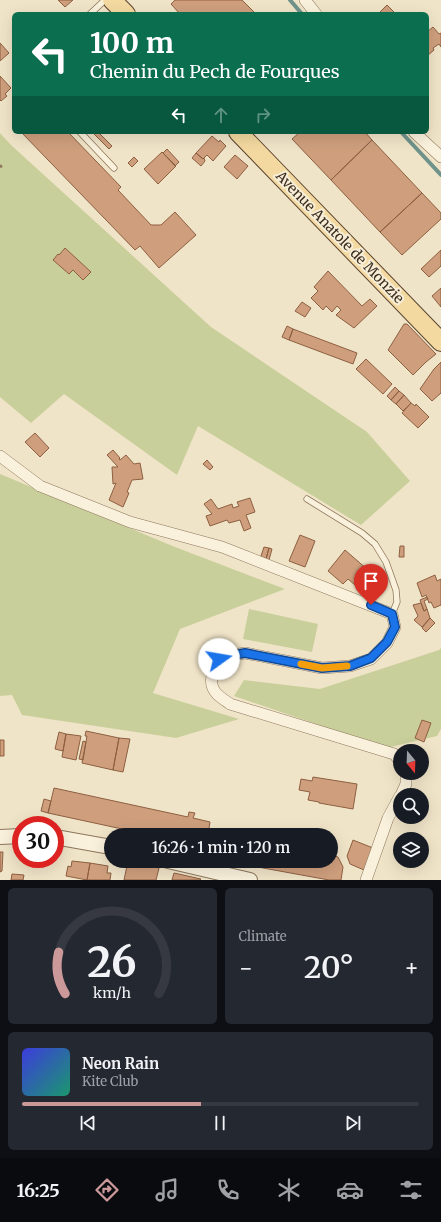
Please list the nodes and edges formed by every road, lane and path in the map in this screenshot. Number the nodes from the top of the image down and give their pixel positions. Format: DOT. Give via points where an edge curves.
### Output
graph roads {
  1 [pos="105,0"];
  2 [pos="112,0"];
  3 [pos="305,0"];
  4 [pos="92,12"];
  5 [pos="124,12"];
  6 [pos="314,12"];
  7 [pos="82,134"];
  8 [pos="240,134"];
  9 [pos="416,134"];
  10 [pos="441,157"];
  11 [pos="0,165"];
  12 [pos="114,168"];
  13 [pos="3,169"];
  14 [pos="441,342"];
  15 [pos="0,456"];
  16 [pos="307,499"];
  17 [pos="392,614"];
  18 [pos="393,754"];
  19 [pos="393,809"];
  20 [pos="12,836"];
  21 [pos="0,837"];
  22 [pos="64,839"];
  23 [pos="104,846"];
  24 [pos="198,868"];
  25 [pos="250,880"];
  26 [pos="366,880"];
  1 -- 4 [label="lane"];
  2 -- 5 [label="main road"];
  3 -- 6 [label="street"];
  7 -- 12 [label="lane"];
  8 -- 14 [label="main road, Avenue Anatole de Monzie"];
  9 -- 10 [label="street"];
  11 -- 13 [label="path"];
  15 -- 17 [label="street" via="40,486 130,522 222,547"];
  16 -- 17 [label="lane" via="376,544 396,590 397,602"];
  17 -- 18 [label="street" via="395,627 387,642 371,658 350,666 322,668 245,653 219,659 213,669 212,682 216,693 230,704"];
  19 -- 26 [label="street"];
  20 -- 21 [label="street"];
  22 -- 23 [label="street"];
  24 -- 25 [label="street"];
}
